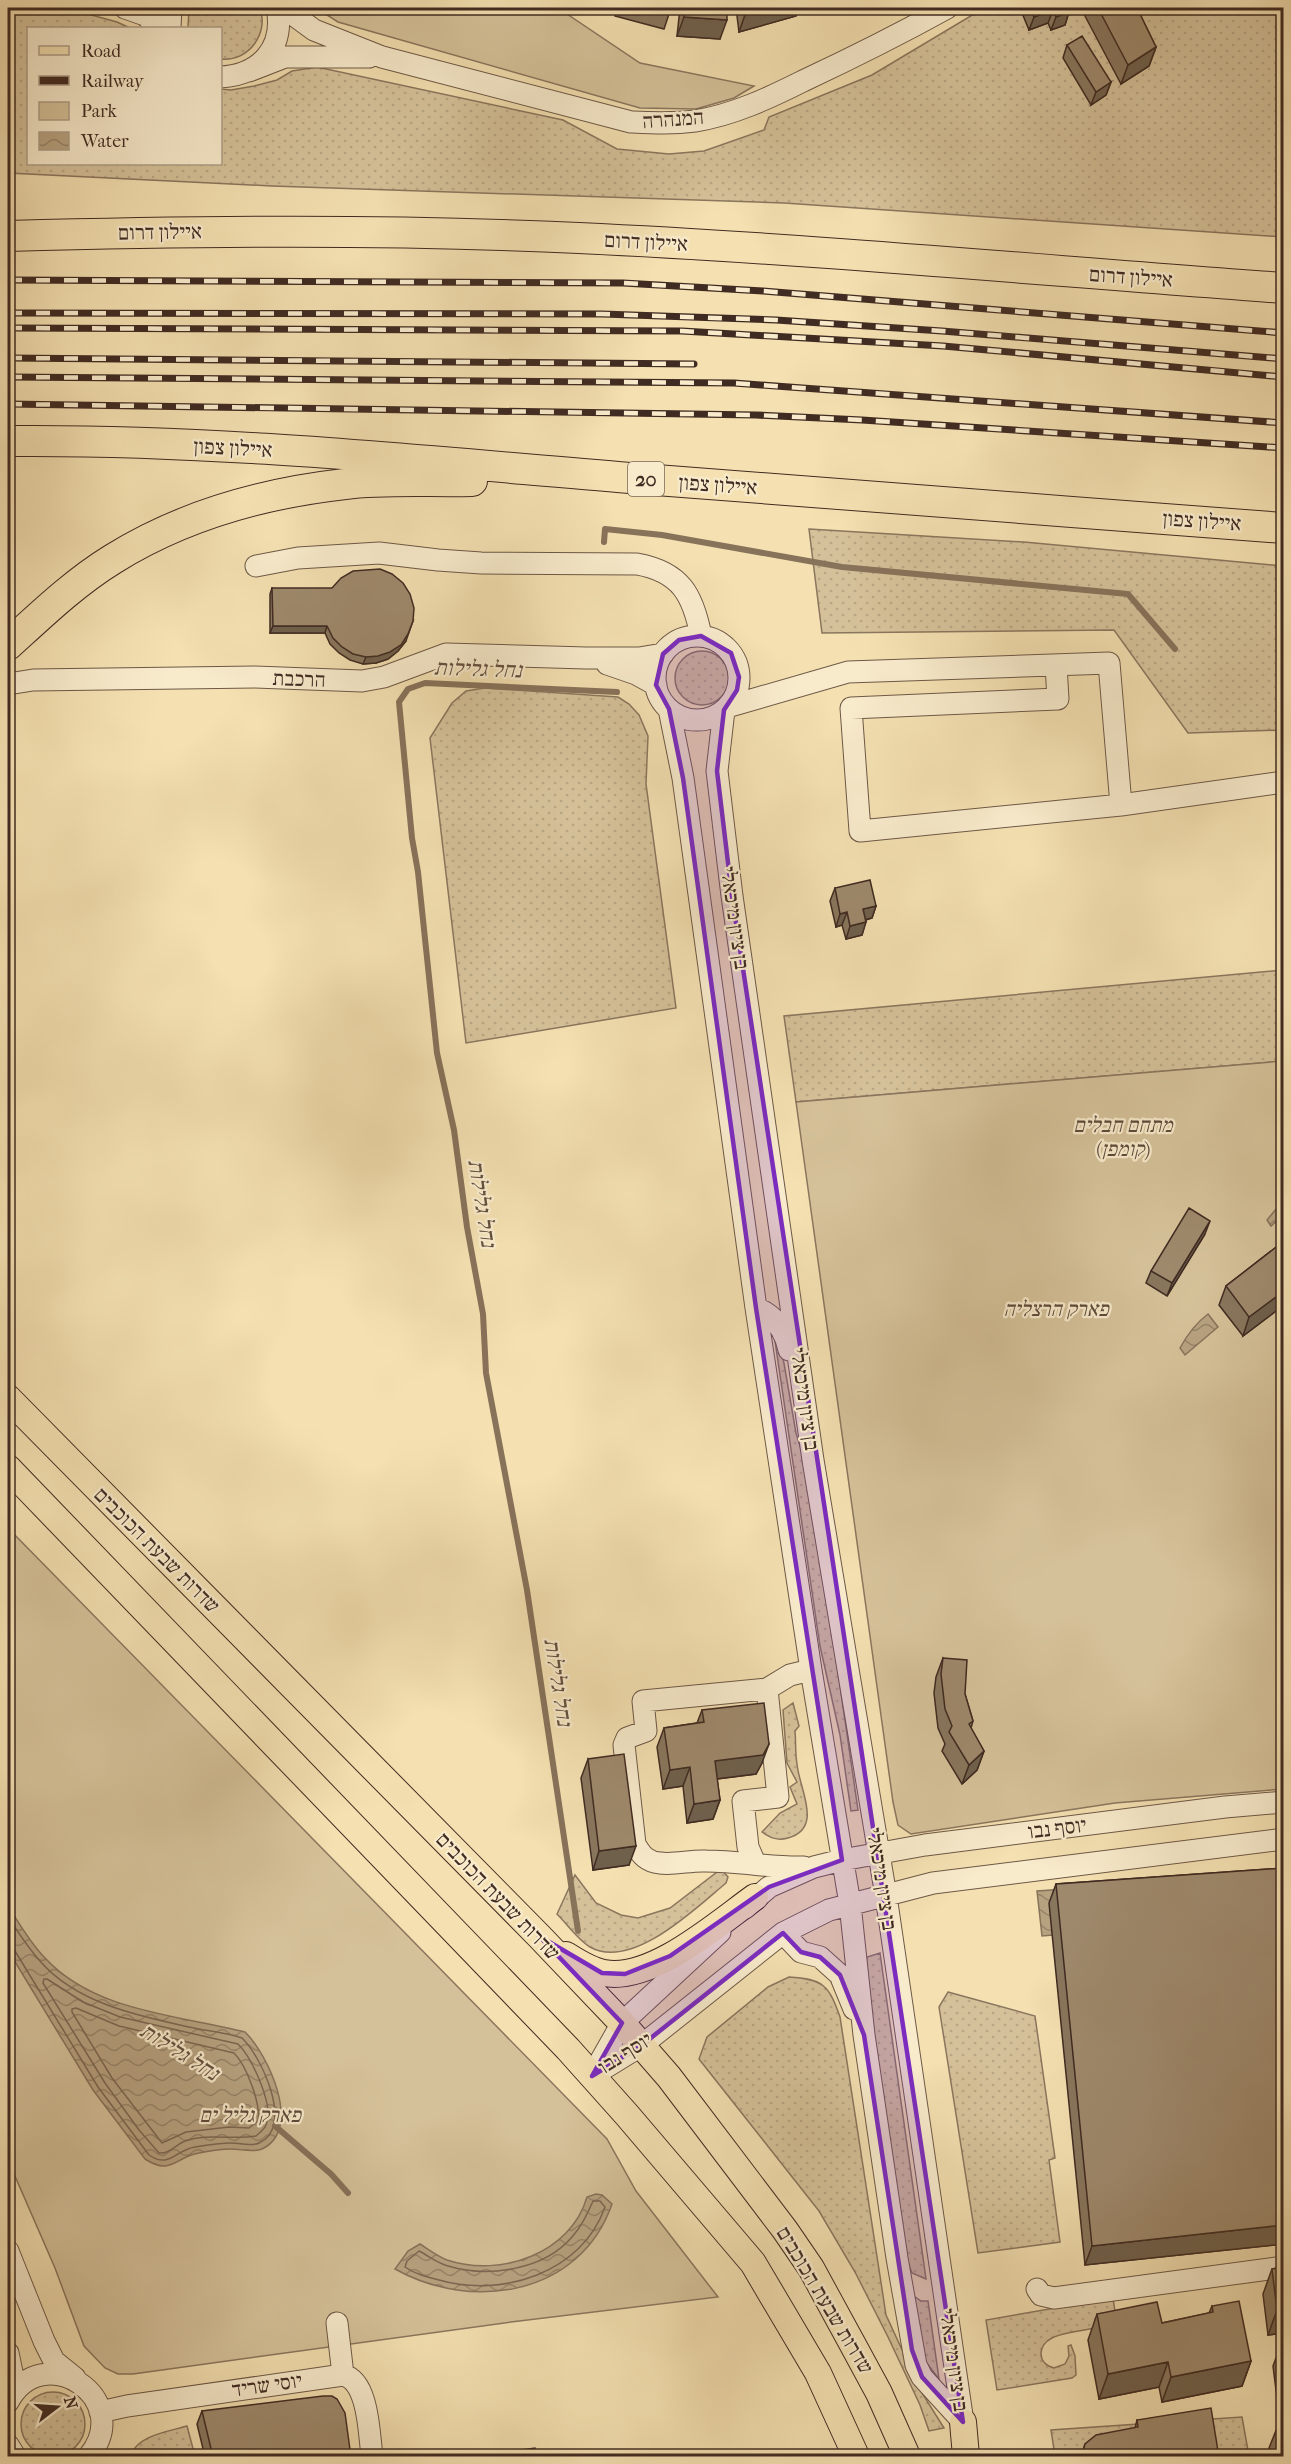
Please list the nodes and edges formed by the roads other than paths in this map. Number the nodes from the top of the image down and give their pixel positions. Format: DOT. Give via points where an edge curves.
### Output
graph roads {
  1 [pos="125,8"];
  2 [pos="171,8"];
  3 [pos="277,8"];
  4 [pos="284,8"];
  5 [pos="947,8"];
  6 [pos="158,27"];
  7 [pos="170,27"];
  8 [pos="382,57"];
  9 [pos="249,71"];
  10 [pos="222,76"];
  11 [pos="8,236"];
  12 [pos="1284,288"];
  13 [pos="8,441"];
  14 [pos="630,478"];
  15 [pos="1284,528"];
  16 [pos="256,566"];
  17 [pos="701,636"];
  18 [pos="8,645"];
  19 [pos="663,654"];
  20 [pos="586,658"];
  21 [pos="1056,665"];
  22 [pos="839,674"];
  23 [pos="739,677"];
  24 [pos="8,684"];
  25 [pos="656,685"];
  26 [pos="669,709"];
  27 [pos="725,709"];
  28 [pos="1284,782"];
  29 [pos="1121,805"];
  30 [pos="788,1283"];
  31 [pos="756,1308"];
  32 [pos="776,1321"];
  33 [pos="760,1335"];
  34 [pos="8,1398"];
  35 [pos="813,1460"];
  36 [pos="8,1468"];
  37 [pos="811,1670"];
  38 [pos="767,1689"];
  39 [pos="1284,1802"];
  40 [pos="1284,1839"];
  41 [pos="879,1853"];
  42 [pos="842,1860"];
  43 [pos="755,1863"];
  44 [pos="814,1867"];
  45 [pos="886,1896"];
  46 [pos="755,1897"];
  47 [pos="850,1904"];
  48 [pos="783,1933"];
  49 [pos="539,1936"];
  50 [pos="622,2023"];
  51 [pos="864,2035"];
  52 [pos="642,2045"];
  53 [pos="592,2076"];
  54 [pos="8,2251"];
  55 [pos="1284,2267"];
  56 [pos="1037,2289"];
  57 [pos="336,2323"];
  58 [pos="8,2353"];
  59 [pos="344,2375"];
  60 [pos="78,2380"];
  61 [pos="9,2399"];
  62 [pos="100,2412"];
  63 [pos="963,2422"];
  64 [pos="8,2445"];
  65 [pos="94,2453"];
  66 [pos="15,2457"];
  67 [pos="372,2457"];
  68 [pos="856,2457"];
  69 [pos="907,2457"];
  70 [pos="966,2457"];
  1 -- 6 [label="street" via="145,15"];
  2 -- 7 [label="street"];
  3 -- 9 [label="street" via="279,21 274,45"];
  4 -- 8 [label="street, המנהרה" via="314,30"];
  5 -- 8 [label="street, המנהרה" via="768,98 697,121 631,122"];
  8 -- 9 [label="street, המנהרה" via="292,56"];
  9 -- 10 [label="street, המנהרה"];
  11 -- 12 [label="highway, איילון דרום" via="324,231 578,238"];
  13 -- 14 [label="highway, איילון צפון / 20" via="231,447"];
  14 -- 15 [label="highway, איילון צפון / 20"];
  14 -- 18 [label="highway" via="346,483 256,498 157,534 112,559"];
  16 -- 17 [label="street" via="298,558 379,553 470,562 637,564 662,572 686,589"];
  17 -- 19 [label="street" via="680,640"];
  17 -- 23 [label="street" via="722,644 731,653"];
  19 -- 20 [label="street, הרכבת"];
  19 -- 25 [label="street"];
  20 -- 24 [label="street, הרכבת" via="446,654 362,681 255,677 33,680"];
  20 -- 25 [label="street, הרכבת" via="636,674"];
  21 -- 22 [label="street"];
  21 -- 29 [label="street" via="1109,663"];
  21 -- 29 [label="street" via="1058,699 851,708 860,831"];
  22 -- 23 [label="street" via="758,683"];
  22 -- 27 [label="street"];
  23 -- 27 [label="street" via="737,690"];
  25 -- 26 [label="street"];
  26 -- 27 [label="street" via="691,719 703,719"];
  26 -- 31 [label="street, בן ציון מיכאלי" via="683,778"];
  27 -- 30 [label="street, בן ציון מיכאלי" via="717,771 719,796"];
  28 -- 29 [label="street"];
  30 -- 32 [label="street" via="783,1312"];
  30 -- 35 [label="street, בן ציון מיכאלי"];
  31 -- 32 [label="street"];
  31 -- 33 [label="street, בן ציון מיכאלי"];
  32 -- 33 [label="street"];
  32 -- 35 [label="street" via="788,1344 802,1427"];
  33 -- 37 [label="street, בן ציון מיכאלי"];
  34 -- 49 [label="main road, שדרות שבעת הכוכבים"];
  35 -- 41 [label="street, בן ציון מיכאלי"];
  36 -- 53 [label="main road, שדרות שבעת הכוכבים"];
  37 -- 38 [label="street" via="790,1675"];
  37 -- 42 [label="street, בן ציון מיכאלי"];
  38 -- 43 [label="street" via="778,1797 743,1801 748,1847"];
  38 -- 43 [label="street" via="642,1701 646,1731 627,1738 624,1745 635,1844 640,1853 659,1863"];
  39 -- 41 [label="street, יוסף נבו"];
  40 -- 45 [label="street, יוסף נבו" via="933,1883"];
  41 -- 42 [label="street, יוסף נבו"];
  41 -- 45 [label="street, בן ציון מיכאלי"];
  42 -- 44 [label="street, יוסף נבו"];
  42 -- 47 [label="street, בן ציון מיכאלי"];
  43 -- 44 [label="street"];
  44 -- 46 [label="street, יוסף נבו"];
  45 -- 47 [label="street, יוסף נבו"];
  45 -- 63 [label="street, בן ציון מיכאלי"];
  46 -- 49 [label="main road" via="670,1956 625,1974 594,1970"];
  46 -- 50 [label="street, יוסף נבו"];
  47 -- 48 [label="street, יוסף נבו"];
  47 -- 51 [label="street, בן ציון מיכאלי"];
  48 -- 51 [label="street" via="801,1952 820,1957 840,1975"];
  48 -- 52 [label="street, יוסף נבו"];
  49 -- 50 [label="main road, שדרות שבעת הכוכבים"];
  50 -- 52 [label="main road, שדרות שבעת הכוכבים"];
  50 -- 53 [label="street, יוסף נבו"];
  51 -- 63 [label="street, בן ציון מיכאלי" via="912,2350 922,2377"];
  52 -- 53 [label="street, יוסף נבו"];
  52 -- 69 [label="main road, שדרות שבעת הכוכבים" via="811,2268 879,2393"];
  53 -- 68 [label="main road, שדרות שבעת הכוכבים" via="753,2263 818,2373"];
  54 -- 60 [label="street" via="54,2361"];
  55 -- 56 [label="street" via="1054,2298 1041,2295"];
  57 -- 59 [label="street"];
  58 -- 61 [label="street" via="12,2372"];
  59 -- 62 [label="street, יוסי שריד"];
  59 -- 67 [label="street" via="356,2382 364,2400"];
  60 -- 61 [label="street" via="51,2373 36,2376 24,2382"];
  60 -- 62 [label="street" via="90,2391"];
  62 -- 65 [label="street" via="101,2432"];
  63 -- 70 [label="main road"];
  64 -- 66 [label="street"];
}
